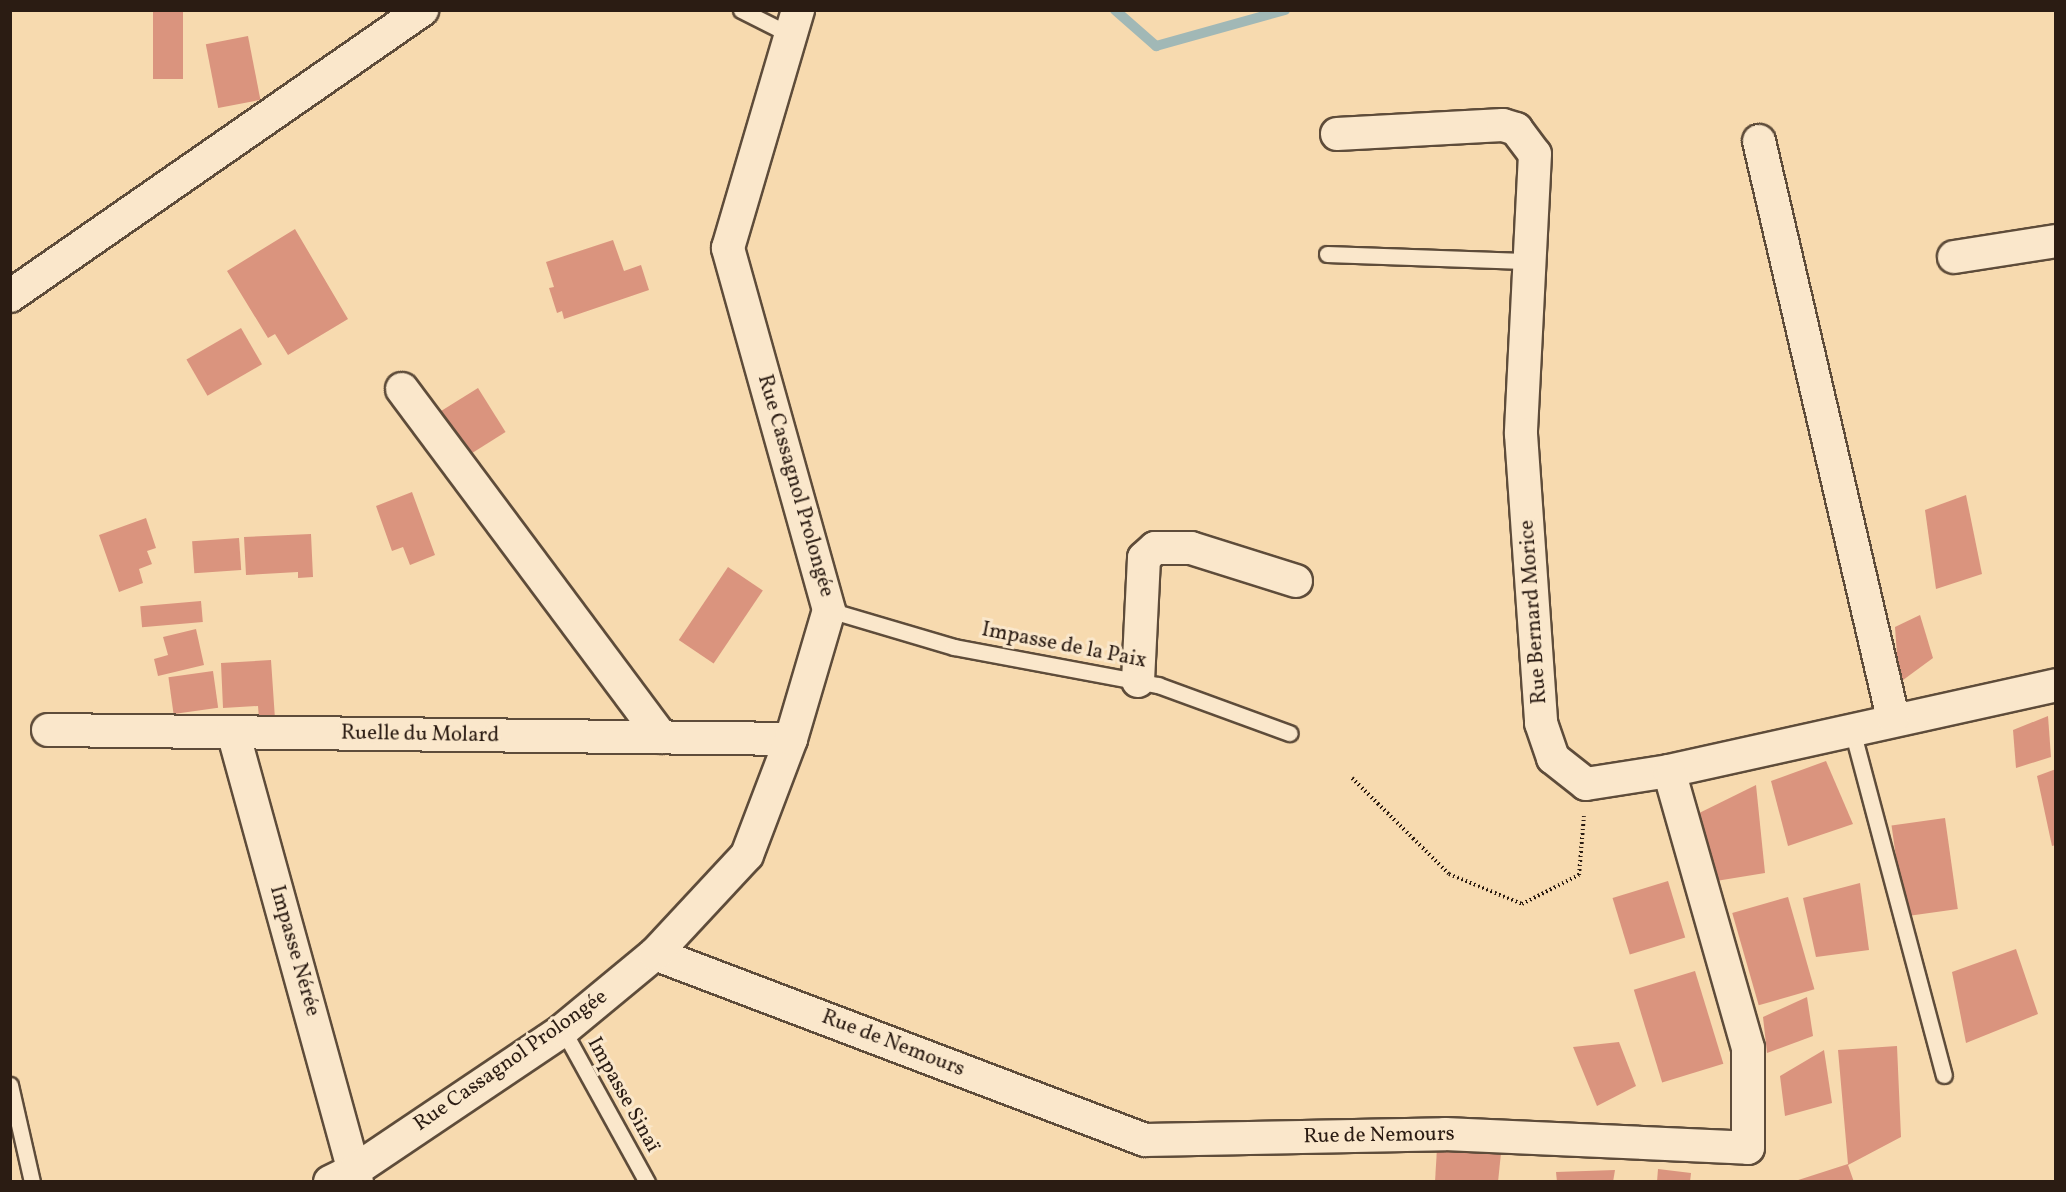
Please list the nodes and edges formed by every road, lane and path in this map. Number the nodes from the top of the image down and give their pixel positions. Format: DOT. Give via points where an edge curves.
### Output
graph roads {
  1 [pos="422,10"];
  2 [pos="741,10"];
  3 [pos="795,21"];
  4 [pos="1337,134"];
  5 [pos="1759,141"];
  6 [pos="2055,241"];
  7 [pos="1327,254"];
  8 [pos="1954,257"];
  9 [pos="1531,261"];
  10 [pos="10,296"];
  11 [pos="402,389"];
  12 [pos="1296,581"];
  13 [pos="829,609"];
  14 [pos="1138,681"];
  15 [pos="2055,685"];
  16 [pos="1893,718"];
  17 [pos="48,730"];
  18 [pos="1852,730"];
  19 [pos="232,732"];
  20 [pos="1289,733"];
  21 [pos="661,738"];
  22 [pos="791,739"];
  23 [pos="1669,771"];
  24 [pos="1352,778"];
  25 [pos="1586,784"];
  26 [pos="655,954"];
  27 [pos="563,1030"];
  28 [pos="1944,1075"];
  29 [pos="10,1085"];
  30 [pos="348,1178"];
  31 [pos="32,1182"];
  32 [pos="647,1182"];
  1 -- 10 [label="street"];
  2 -- 3 [label="lane"];
  3 -- 13 [label="street, Rue Cassagnol Prolongée" via="728,248"];
  4 -- 9 [label="street, Rue Bernard Morice" via="1503,125 1516,129 1535,154"];
  5 -- 16 [label="street"];
  6 -- 8 [label="street"];
  7 -- 9 [label="lane"];
  9 -- 25 [label="street, Rue Bernard Morice" via="1521,434 1541,723 1553,758"];
  11 -- 21 [label="street"];
  12 -- 14 [label="street" via="1191,548 1155,548 1144,558"];
  13 -- 14 [label="lane, Impasse de la Paix" via="954,647"];
  13 -- 22 [label="street, Rue Cassagnol Prolongée"];
  14 -- 20 [label="lane, Impasse de la Paix" via="1236,711"];
  15 -- 16 [label="street"];
  16 -- 18 [label="street"];
  17 -- 19 [label="street, Ruelle du Molard"];
  18 -- 23 [label="street"];
  18 -- 28 [label="lane"];
  19 -- 21 [label="street, Ruelle du Molard"];
  19 -- 30 [label="street, Impasse Nérée"];
  21 -- 22 [label="street, Ruelle du Molard"];
  22 -- 26 [label="street, Rue Cassagnol Prolongée" via="747,855"];
  23 -- 25 [label="street"];
  23 -- 26 [label="street, Rue de Nemours" via="1748,1048 1748,1148 1445,1134 1145,1140"];
  24 -- 25 [label="path" via="1449,874 1522,903 1579,875"];
  26 -- 27 [label="street, Rue Cassagnol Prolongée"];
  27 -- 30 [label="street, Rue Cassagnol Prolongée"];
  27 -- 32 [label="lane, Impasse Sinaï"];
  29 -- 31 [label="lane"];
}
